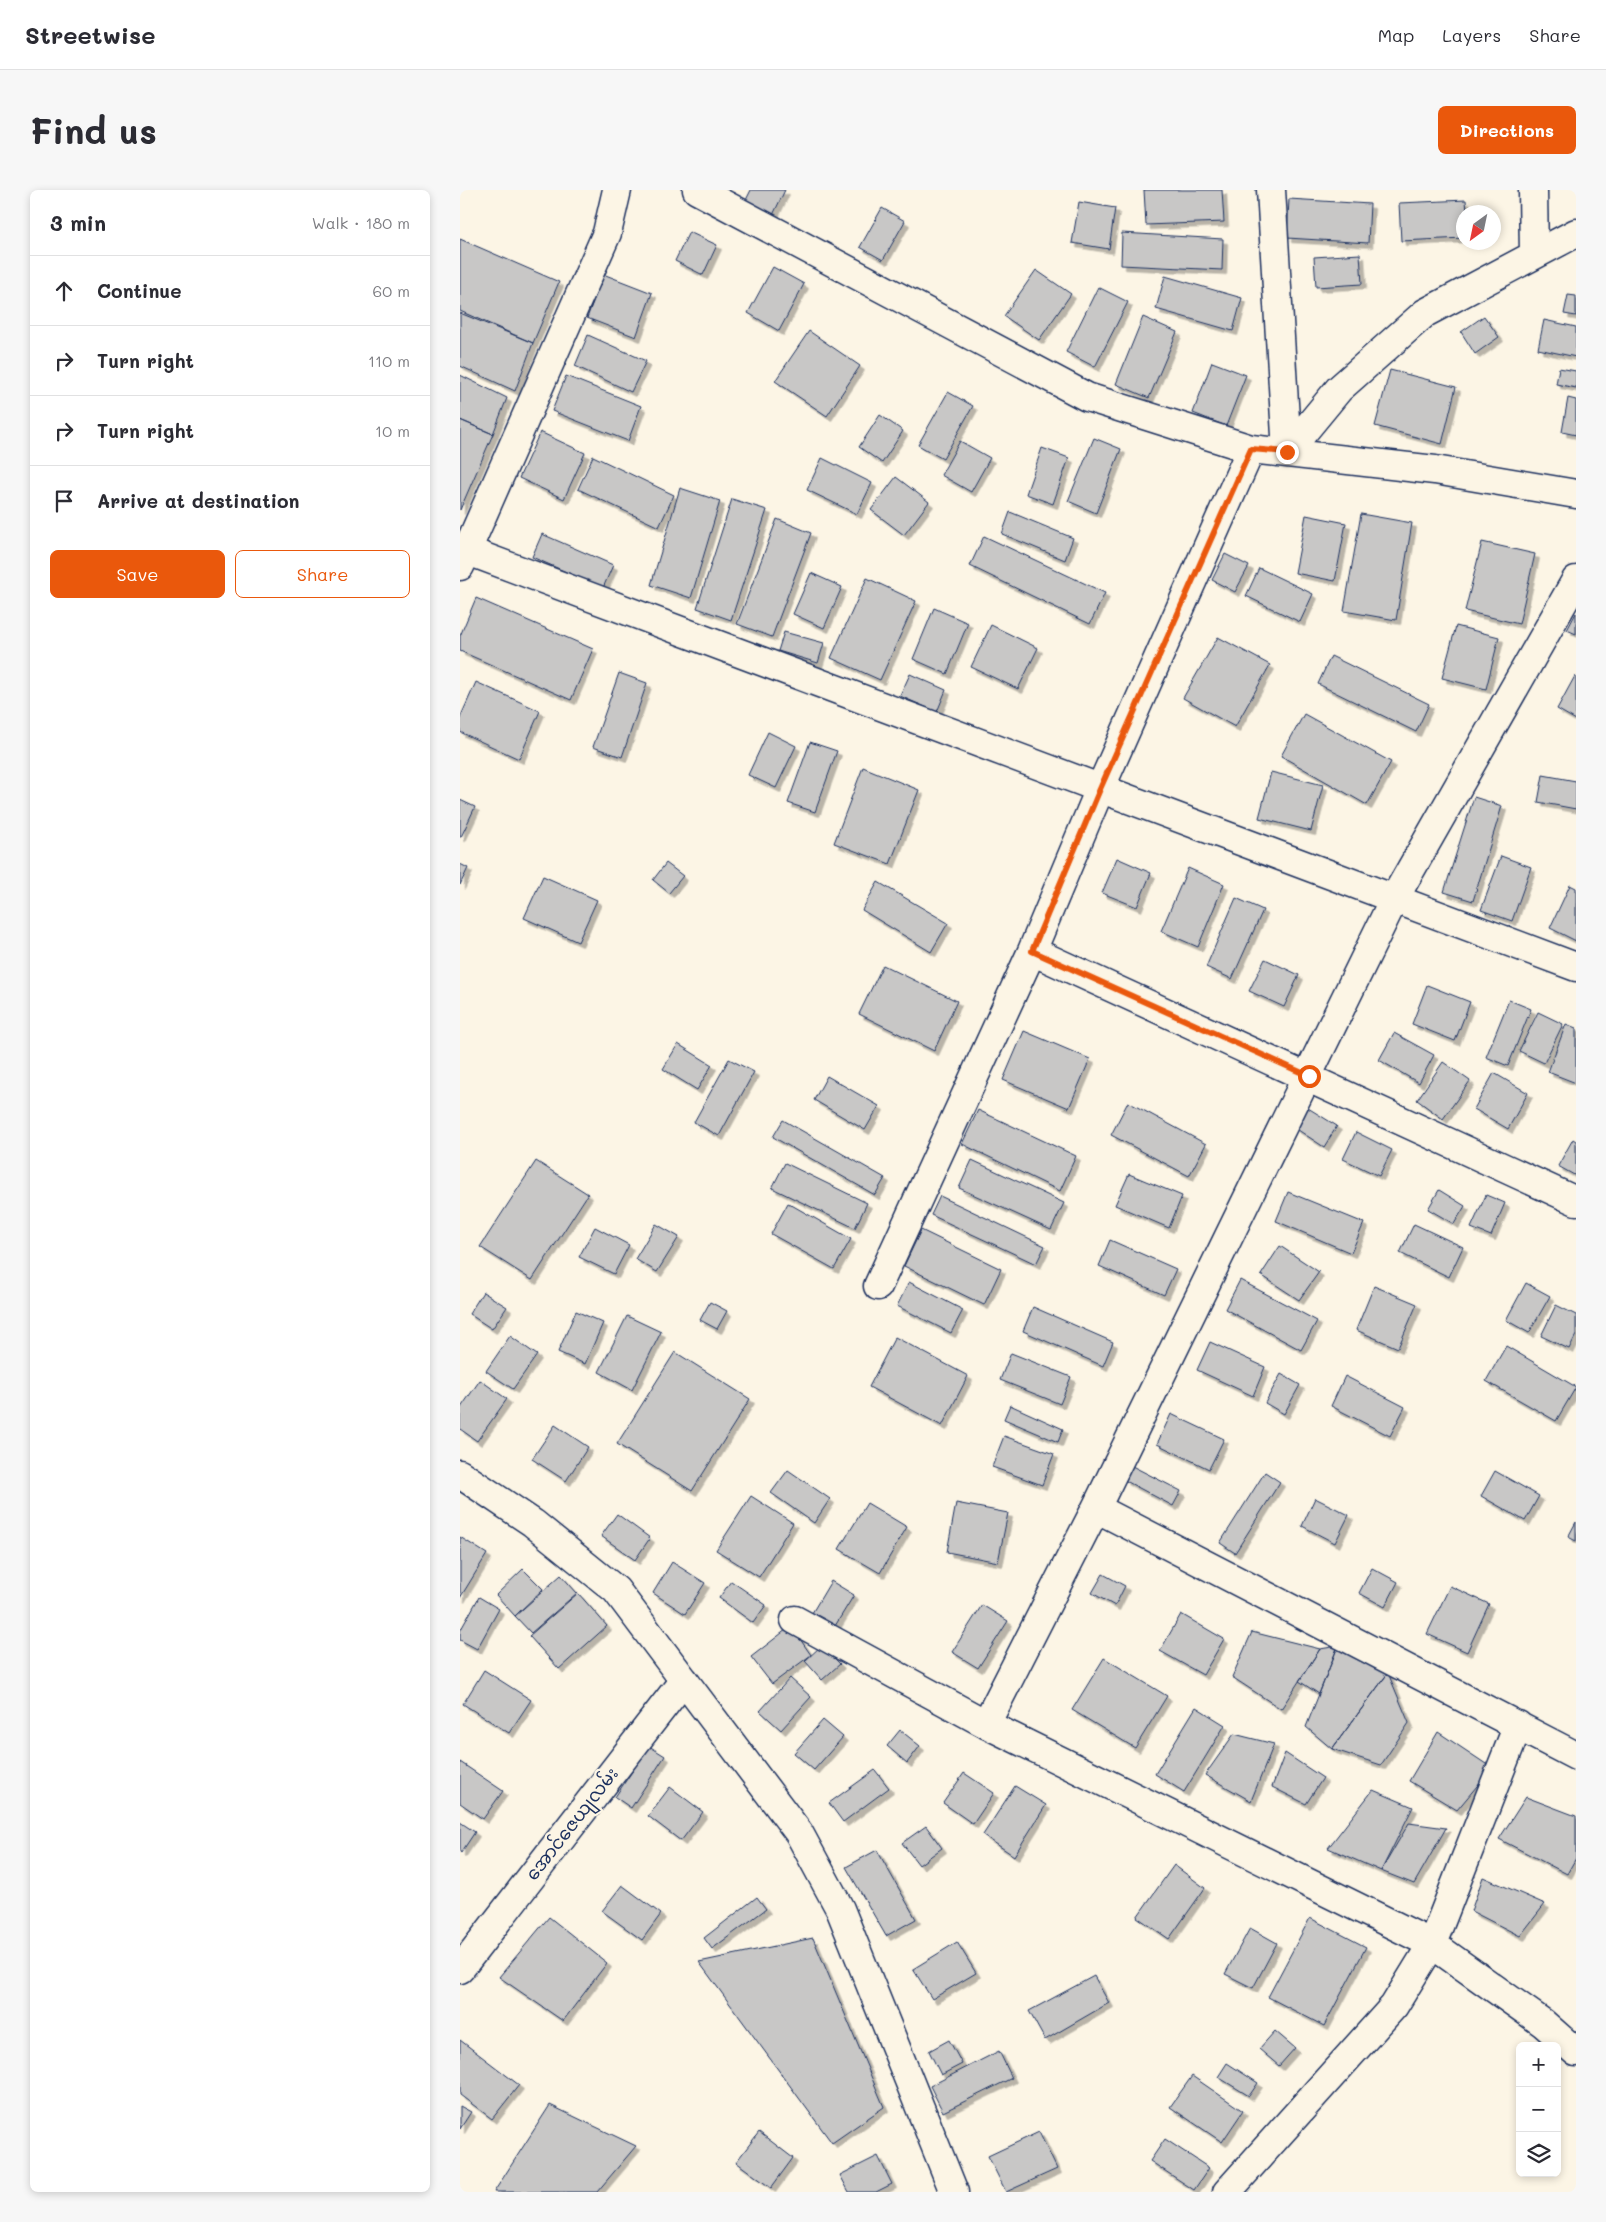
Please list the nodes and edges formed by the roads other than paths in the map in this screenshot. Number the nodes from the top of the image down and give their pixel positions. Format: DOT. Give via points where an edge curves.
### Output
graph roads {
  1 [pos="617,190"];
  2 [pos="697,190"];
  3 [pos="1271,190"];
  4 [pos="1533,190"];
  5 [pos="1576,233"];
  6 [pos="1534,255"];
  7 [pos="1251,449"];
  8 [pos="1287,452"];
  9 [pos="1576,494"];
  10 [pos="462,555"];
  11 [pos="1576,580"];
  12 [pos="1100,789"];
  13 [pos="1394,899"];
  14 [pos="1032,951"];
  15 [pos="1576,968"];
  16 [pos="1309,1076"];
  17 [pos="1576,1201"];
  18 [pos="878,1286"];
  19 [pos="460,1474"];
  20 [pos="1096,1508"];
  21 [pos="795,1620"];
  22 [pos="684,1680"];
  23 [pos="986,1724"];
  24 [pos="1518,1725"];
  25 [pos="1576,1756"];
  26 [pos="1432,1944"];
  27 [pos="460,1969"];
  28 [pos="1576,2052"];
  29 [pos="954,2192"];
  30 [pos="1227,2192"];
  1 -- 10 [label="street" via="607,233"];
  2 -- 7 [label="street" via="1087,397"];
  3 -- 8 [label="street"];
  4 -- 6 [label="street"];
  5 -- 6 [label="street"];
  6 -- 8 [label="street" via="1425,313 1339,389"];
  7 -- 8 [label="street"];
  7 -- 12 [label="street"];
  8 -- 9 [label="street" via="1435,470"];
  10 -- 12 [label="street"];
  11 -- 13 [label="street"];
  12 -- 13 [label="street"];
  12 -- 14 [label="street"];
  13 -- 15 [label="street"];
  13 -- 16 [label="street"];
  14 -- 16 [label="street"];
  14 -- 18 [label="street"];
  16 -- 17 [label="street"];
  16 -- 20 [label="street"];
  19 -- 22 [label="street" via="532,1523 616,1590"];
  20 -- 23 [label="street"];
  20 -- 24 [label="street"];
  21 -- 23 [label="street"];
  22 -- 27 [label="street, အောင်ဇေယျလမ်း"];
  22 -- 29 [label="street" via="799,1833 840,1909"];
  23 -- 26 [label="street"];
  24 -- 25 [label="street"];
  24 -- 26 [label="street"];
  26 -- 28 [label="street" via="1543,2023"];
  26 -- 30 [label="street" via="1394,2006"];
}
